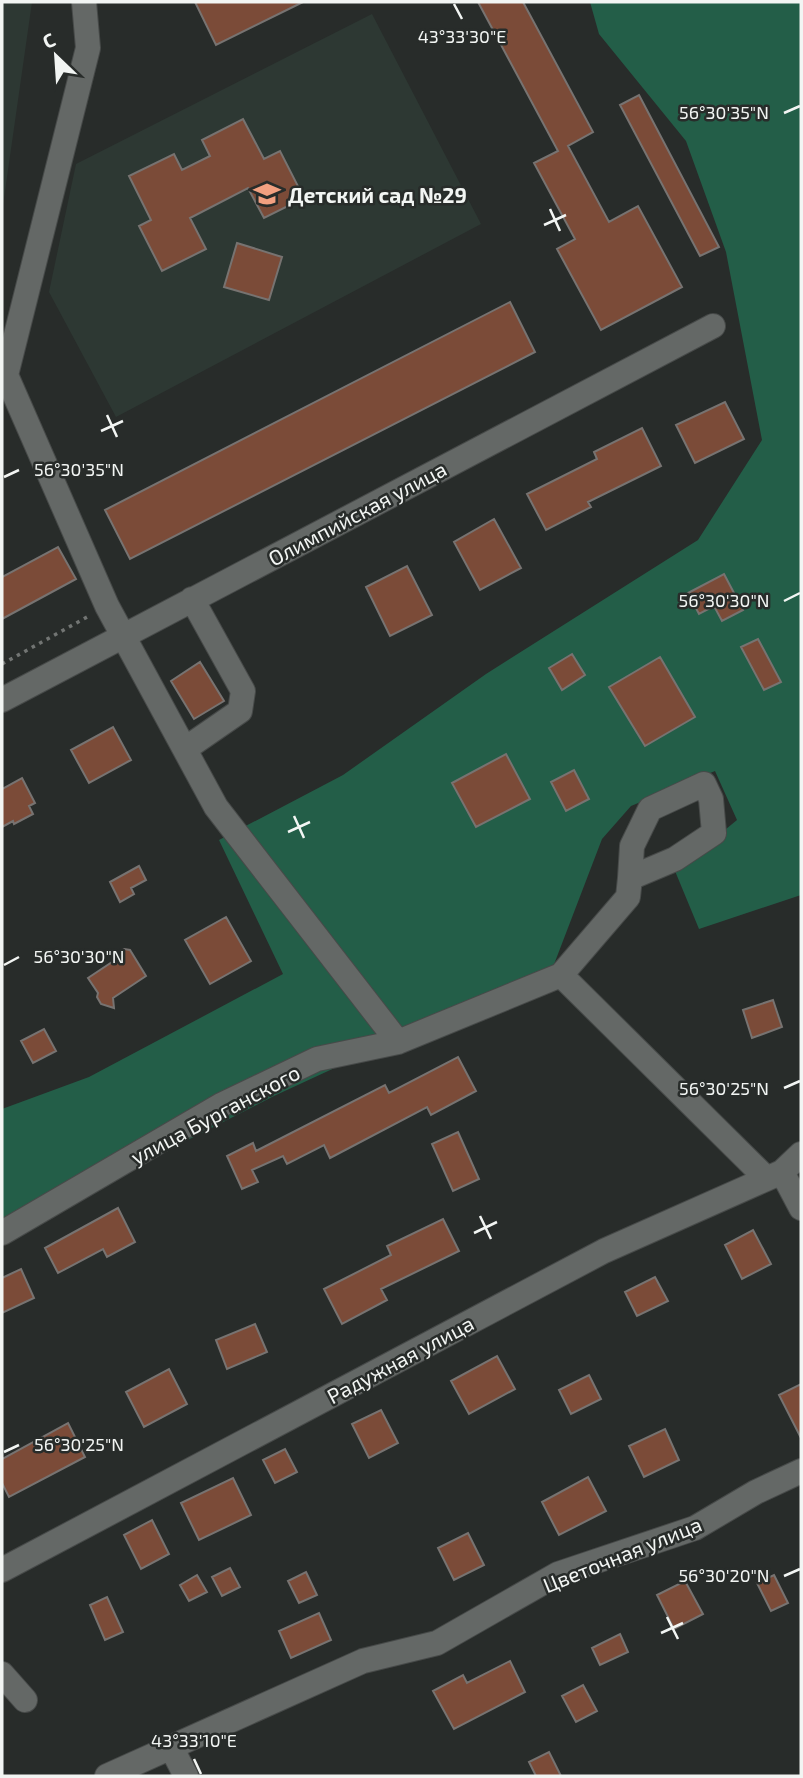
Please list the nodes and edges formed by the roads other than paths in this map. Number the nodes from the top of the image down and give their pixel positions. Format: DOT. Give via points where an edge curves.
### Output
graph roads {
  1 [pos="84,2"];
  2 [pos="713,326"];
  3 [pos="192,599"];
  4 [pos="123,636"];
  5 [pos="2,700"];
  6 [pos="185,749"];
  7 [pos="630,878"];
  8 [pos="561,975"];
  9 [pos="398,1042"];
  10 [pos="801,1154"];
  11 [pos="774,1175"];
  12 [pos="801,1208"];
  13 [pos="2,1233"];
  14 [pos="801,1471"];
  15 [pos="2,1570"];
  16 [pos="2,1674"];
  17 [pos="25,1700"];
  18 [pos="171,1747"];
  19 [pos="107,1776"];
  20 [pos="186,1776"];
  1 -- 4 [label="street" via="88,48 6,374"];
  2 -- 3 [label="street, Олимпийская улица"];
  3 -- 4 [label="street, Олимпийская улица"];
  3 -- 6 [label="street" via="243,691 240,711"];
  4 -- 5 [label="street, Олимпийская улица"];
  4 -- 6 [label="street"];
  6 -- 9 [label="street" via="216,807"];
  7 -- 8 [label="street, улица Бурганского" via="628,897"];
  8 -- 9 [label="street, улица Бурганского"];
  8 -- 11 [label="street"];
  9 -- 13 [label="street, улица Бурганского" via="317,1059 221,1105"];
  10 -- 11 [label="street, Радужная улица"];
  11 -- 12 [label="street"];
  11 -- 15 [label="street, Радужная улица" via="604,1251"];
  14 -- 18 [label="street, Цветочная улица" via="695,1528 558,1574 438,1643 363,1661"];
  16 -- 17 [label="street"];
  18 -- 19 [label="street, Цветочная улица"];
  18 -- 20 [label="street"];
}
